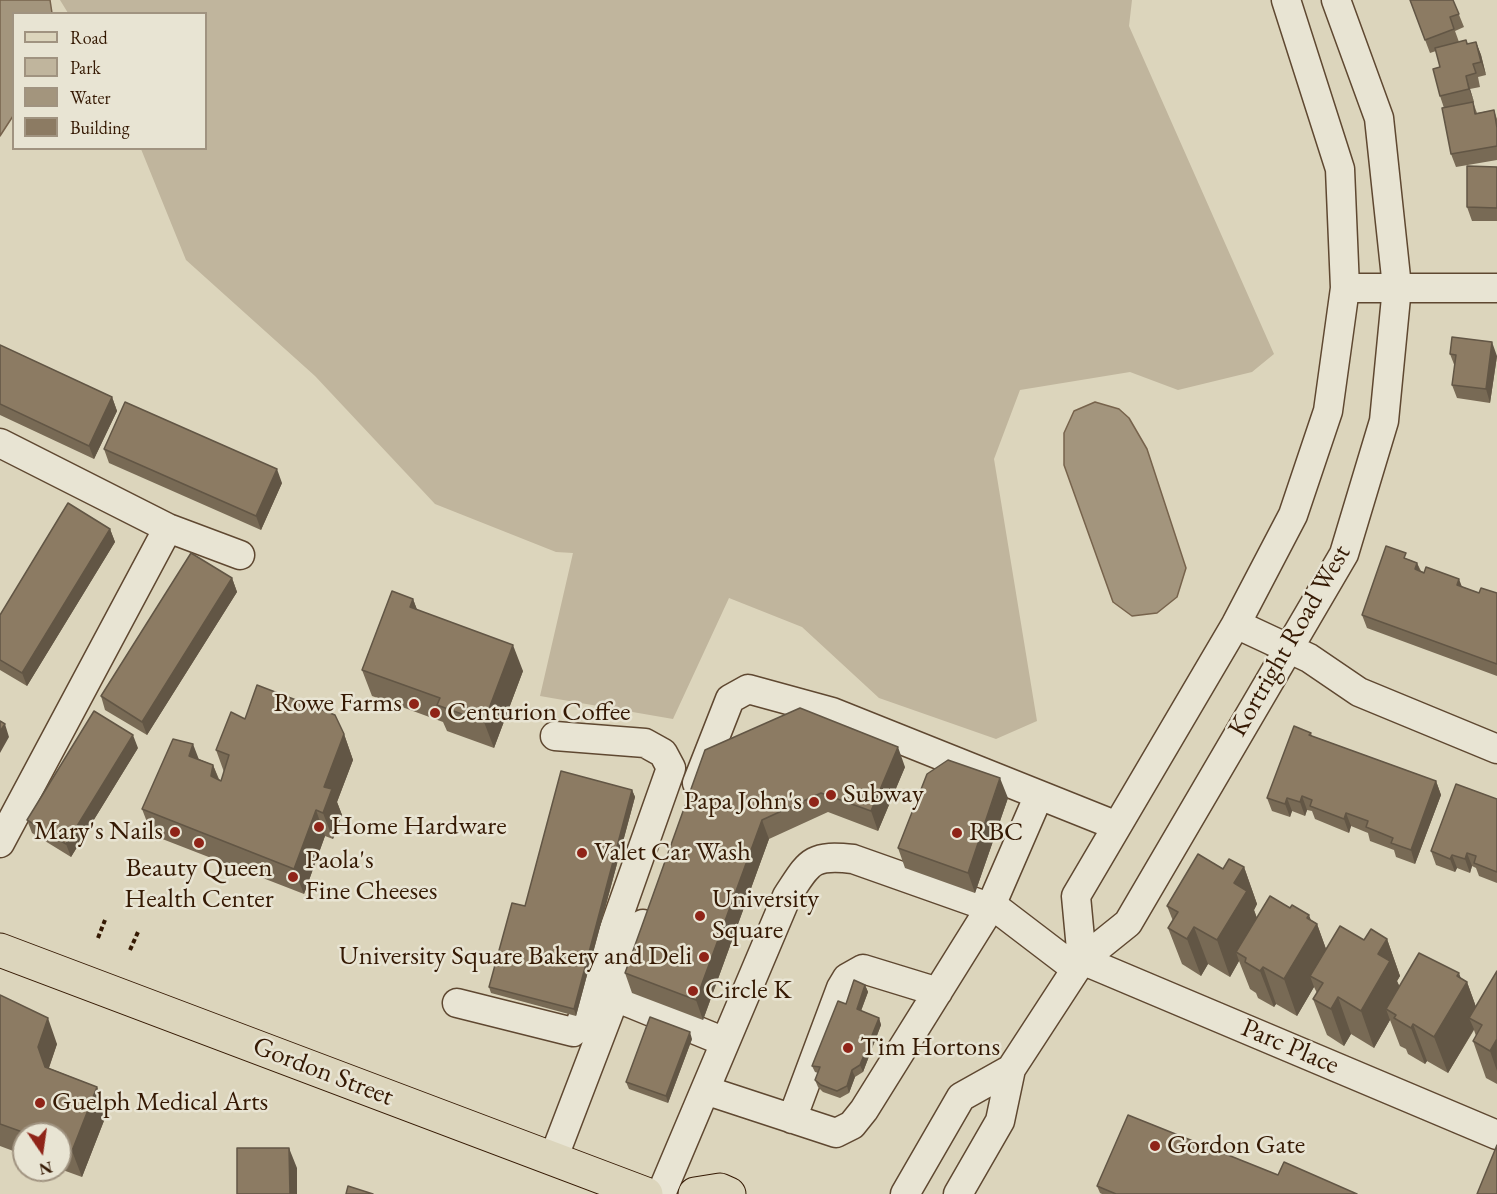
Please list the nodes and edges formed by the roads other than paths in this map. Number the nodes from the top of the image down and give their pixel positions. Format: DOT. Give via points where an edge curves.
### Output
graph roads {
  1 [pos="1286,0"];
  2 [pos="1336,0"];
  3 [pos="1397,287"];
  4 [pos="1345,288"];
  5 [pos="1497,288"];
  6 [pos="0,443"];
  7 [pos="168,528"];
  8 [pos="240,555"];
  9 [pos="1236,624"];
  10 [pos="1287,648"];
  11 [pos="555,736"];
  12 [pos="1497,749"];
  13 [pos="1039,795"];
  14 [pos="687,809"];
  15 [pos="1117,826"];
  16 [pos="1,837"];
  17 [pos="653,897"];
  18 [pos="990,908"];
  19 [pos="0,950"];
  20 [pos="1079,964"];
  21 [pos="938,992"];
  22 [pos="615,997"];
  23 [pos="458,1003"];
  24 [pos="725,1042"];
  25 [pos="1011,1069"];
  26 [pos="705,1090"];
  27 [pos="792,1119"];
  28 [pos="1497,1135"];
  29 [pos="553,1159"];
  30 [pos="646,1194"];
  31 [pos="661,1194"];
  32 [pos="694,1194"];
  33 [pos="729,1194"];
  34 [pos="905,1194"];
  35 [pos="958,1194"];
  1 -- 4 [label="street, Kortright Road West" via="1340,169"];
  2 -- 3 [label="street, Kortright Road West" via="1379,117"];
  3 -- 4 [label="street"];
  3 -- 5 [label="street"];
  3 -- 10 [label="street, Kortright Road West" via="1384,422 1344,554"];
  4 -- 9 [label="street, Kortright Road West" via="1328,411 1293,515"];
  6 -- 7 [label="street"];
  7 -- 8 [label="street"];
  7 -- 16 [label="street"];
  9 -- 10 [label="street"];
  9 -- 15 [label="street, Kortright Road West"];
  10 -- 12 [label="street" via="1359,692"];
  10 -- 20 [label="street, Kortright Road West" via="1128,923"];
  11 -- 23 [label="street" via="645,743 663,753 671,768 580,1024 573,1032"];
  13 -- 14 [label="street" via="832,712 748,689 730,699"];
  13 -- 15 [label="street"];
  13 -- 18 [label="street"];
  15 -- 20 [label="street, Kortright Road West" via="1076,896"];
  17 -- 22 [label="street"];
  18 -- 20 [label="street, Parc Place"];
  18 -- 21 [label="street"];
  18 -- 24 [label="street, Parc Place" via="853,859 829,856 806,866 787,896"];
  19 -- 29 [label="main road, Gordon Street"];
  20 -- 25 [label="street, Kortright Road West"];
  20 -- 28 [label="street, Parc Place"];
  21 -- 27 [label="street" via="852,1125 836,1133"];
  21 -- 27 [label="street" via="863,969 848,978"];
  22 -- 24 [label="street"];
  22 -- 29 [label="street"];
  24 -- 26 [label="street, Parc Place"];
  25 -- 34 [label="street, Kortright Road West" via="961,1097"];
  25 -- 35 [label="street, Kortright Road West" via="1000,1121"];
  26 -- 27 [label="street"];
  26 -- 31 [label="street, Parc Place"];
  29 -- 30 [label="main road, Gordon Street"];
  32 -- 33 [label="main road"];
}
